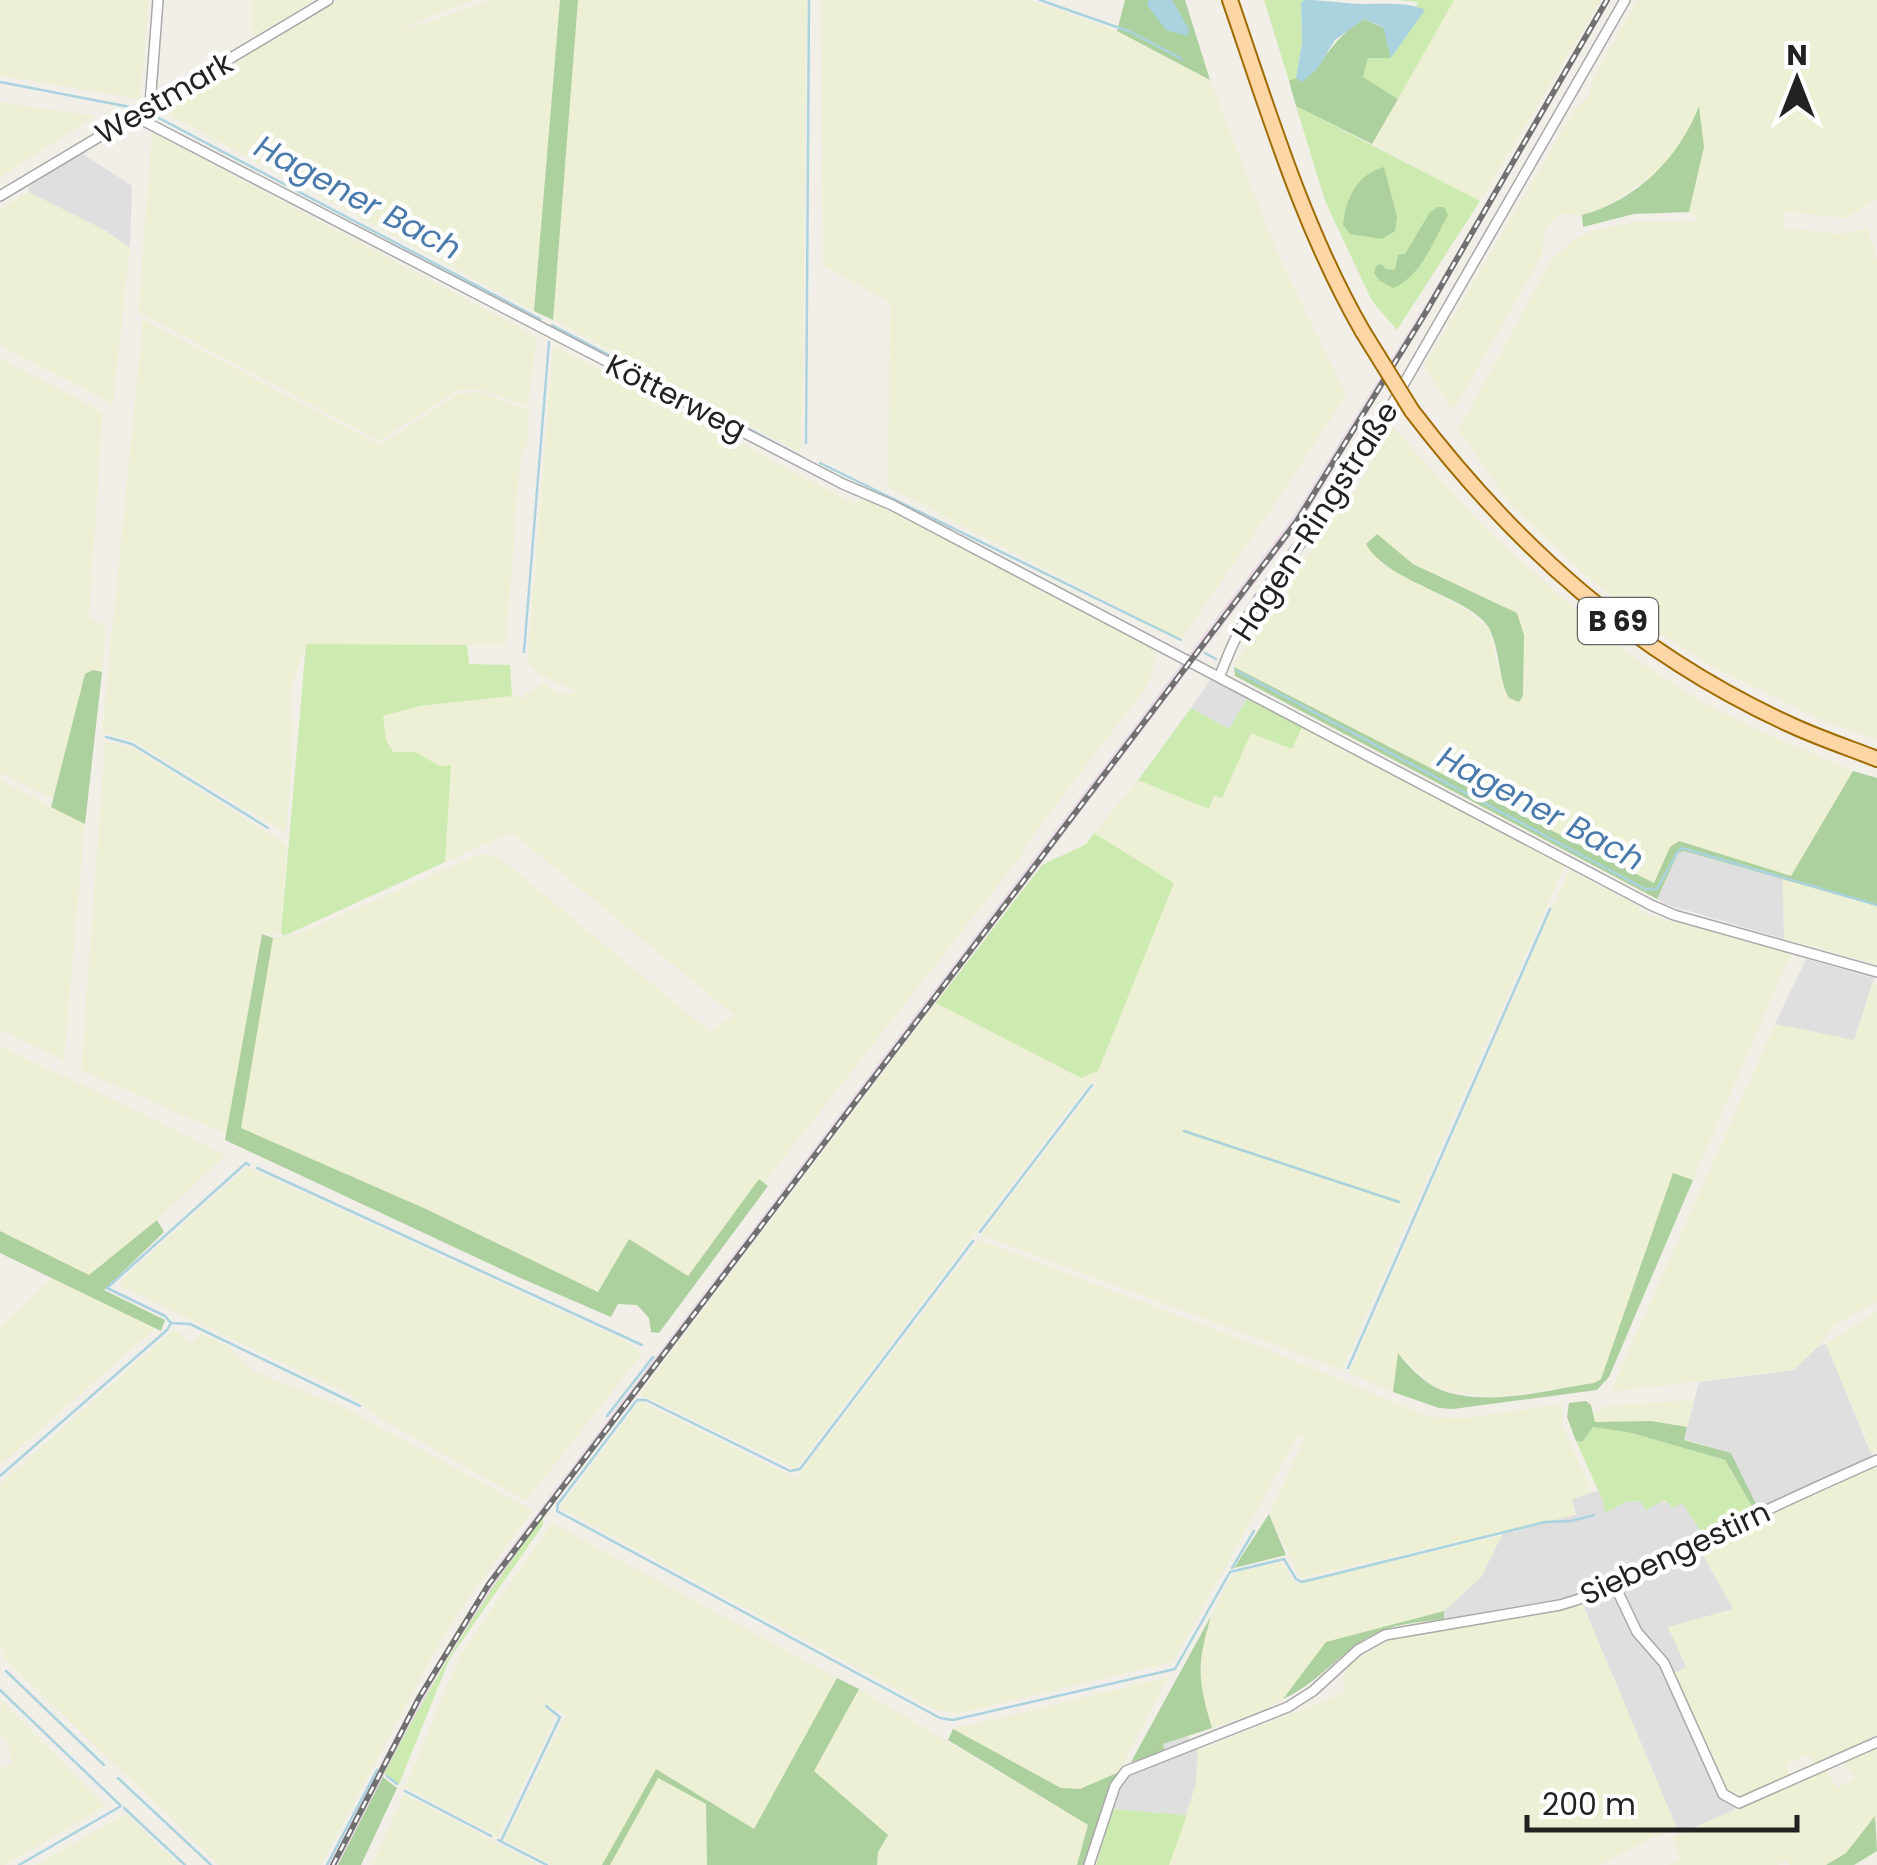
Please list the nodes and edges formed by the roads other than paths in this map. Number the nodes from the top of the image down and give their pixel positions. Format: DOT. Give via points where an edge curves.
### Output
graph roads {
  1 [pos="158,0"];
  2 [pos="328,0"];
  3 [pos="1230,0"];
  4 [pos="1625,0"];
  5 [pos="150,104"];
  6 [pos="136,113"];
  7 [pos="0,196"];
  8 [pos="1220,675"];
  9 [pos="1877,758"];
  10 [pos="1877,972"];
  11 [pos="1877,1460"];
  12 [pos="1615,1586"];
  13 [pos="1877,1742"];
  14 [pos="1090,1865"];
  1 -- 5 [label="street"];
  2 -- 5 [label="street, Westmark"];
  3 -- 9 [label="main road, B 69, bridge" via="1299,199 1341,294 1412,411 1458,470 1561,578 1640,638 1776,718"];
  4 -- 8 [label="street, Hagen-Ringstraße" via="1353,472 1262,596"];
  5 -- 6 [label="street, Westmark"];
  6 -- 7 [label="street, Westmark"];
  6 -- 8 [label="street, Kötterweg" via="480,298"];
  8 -- 10 [label="street, Hagen-Ringstraße" via="1650,905"];
  11 -- 12 [label="street, Siebengestirn"];
  12 -- 13 [label="street" via="1637,1632 1664,1663 1730,1801 1739,1803"];
  12 -- 14 [label="street, Siebengestirn" via="1560,1606 1385,1635 1288,1707 1133,1767 1115,1786"];
}
